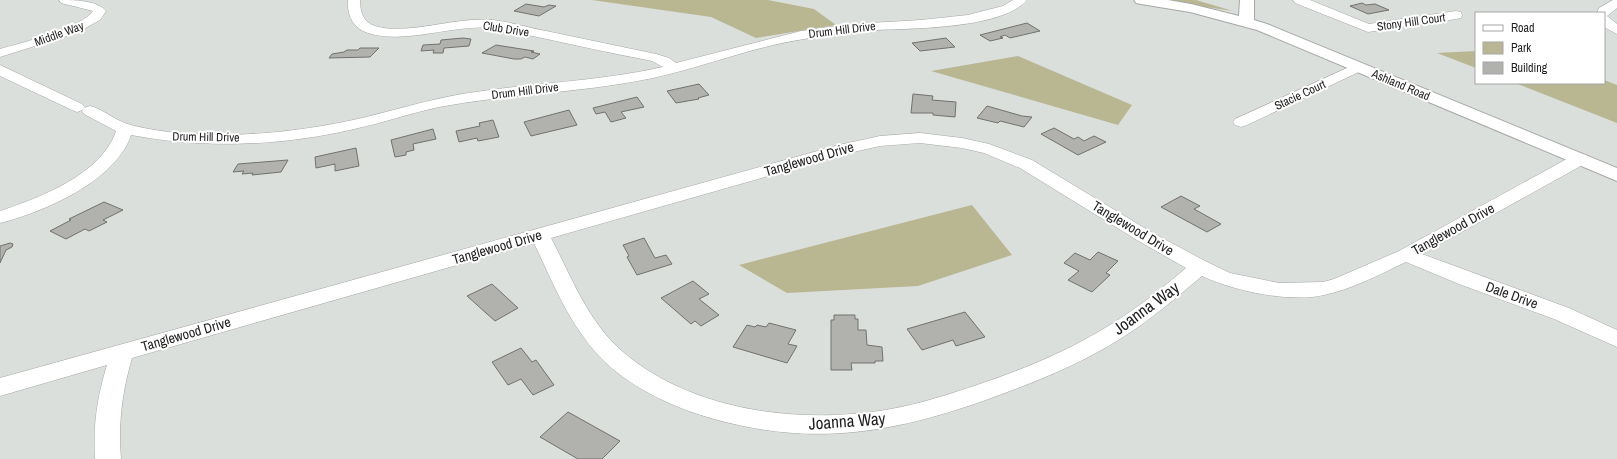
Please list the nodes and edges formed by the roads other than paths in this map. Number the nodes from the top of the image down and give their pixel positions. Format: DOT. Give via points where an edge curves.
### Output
graph roads {
  1 [pos="65,0"];
  2 [pos="354,0"];
  3 [pos="1021,0"];
  4 [pos="1141,0"];
  5 [pos="1247,0"];
  6 [pos="1299,0"];
  7 [pos="1617,3"];
  8 [pos="1603,12"];
  9 [pos="1456,15"];
  10 [pos="1605,20"];
  11 [pos="1246,22"];
  12 [pos="1617,30"];
  13 [pos="0,53"];
  14 [pos="673,68"];
  15 [pos="1358,68"];
  16 [pos="0,69"];
  17 [pos="1241,122"];
  18 [pos="125,129"];
  19 [pos="1580,160"];
  20 [pos="1617,175"];
  21 [pos="0,217"];
  22 [pos="540,235"];
  23 [pos="1406,255"];
  24 [pos="1200,267"];
  25 [pos="1617,338"];
  26 [pos="122,352"];
  27 [pos="0,387"];
  28 [pos="108,459"];
  1 -- 13 [label="street, Middle Way" via="97,8 100,14 78,28"];
  2 -- 14 [label="street, Club Drive" via="356,15 360,22 373,30 394,31 492,24 656,58"];
  3 -- 14 [label="street, Drum Hill Drive" via="1000,12 974,18 837,29 766,43"];
  4 -- 11 [label="main road, Ashland Road" via="1182,6"];
  5 -- 11 [label="main road"];
  6 -- 9 [label="street, Stony Hill Court" via="1368,28"];
  7 -- 8 [label="street"];
  10 -- 12 [label="street"];
  11 -- 15 [label="main road, Ashland Road"];
  14 -- 18 [label="street, Drum Hill Drive" via="622,79 459,99 347,126 280,136 189,139 153,136"];
  15 -- 17 [label="street, Stacie Court"];
  15 -- 19 [label="main road, Ashland Road"];
  16 -- 18 [label="street, Drum Hill Drive"];
  18 -- 21 [label="street" via="119,145 103,165 53,197"];
  19 -- 20 [label="main road, Ashland Road"];
  19 -- 23 [label="street, Tanglewood Drive"];
  22 -- 24 [label="street, Tanglewood Drive" via="867,143 893,139 934,139 976,146 1014,159"];
  22 -- 24 [label="street, Joanna Way" via="592,332 605,349 643,378 667,392 722,412 753,419 818,425 851,424 914,414 1017,381 1064,360 1112,333 1157,303"];
  22 -- 26 [label="street, Tanglewood Drive"];
  23 -- 24 [label="street, Tanglewood Drive" via="1341,284 1322,289 1279,290 1252,286 1224,278"];
  23 -- 25 [label="street, Dale Drive" via="1556,311"];
  26 -- 27 [label="street, Tanglewood Drive"];
  26 -- 28 [label="street" via="111,386 106,422"];
}
